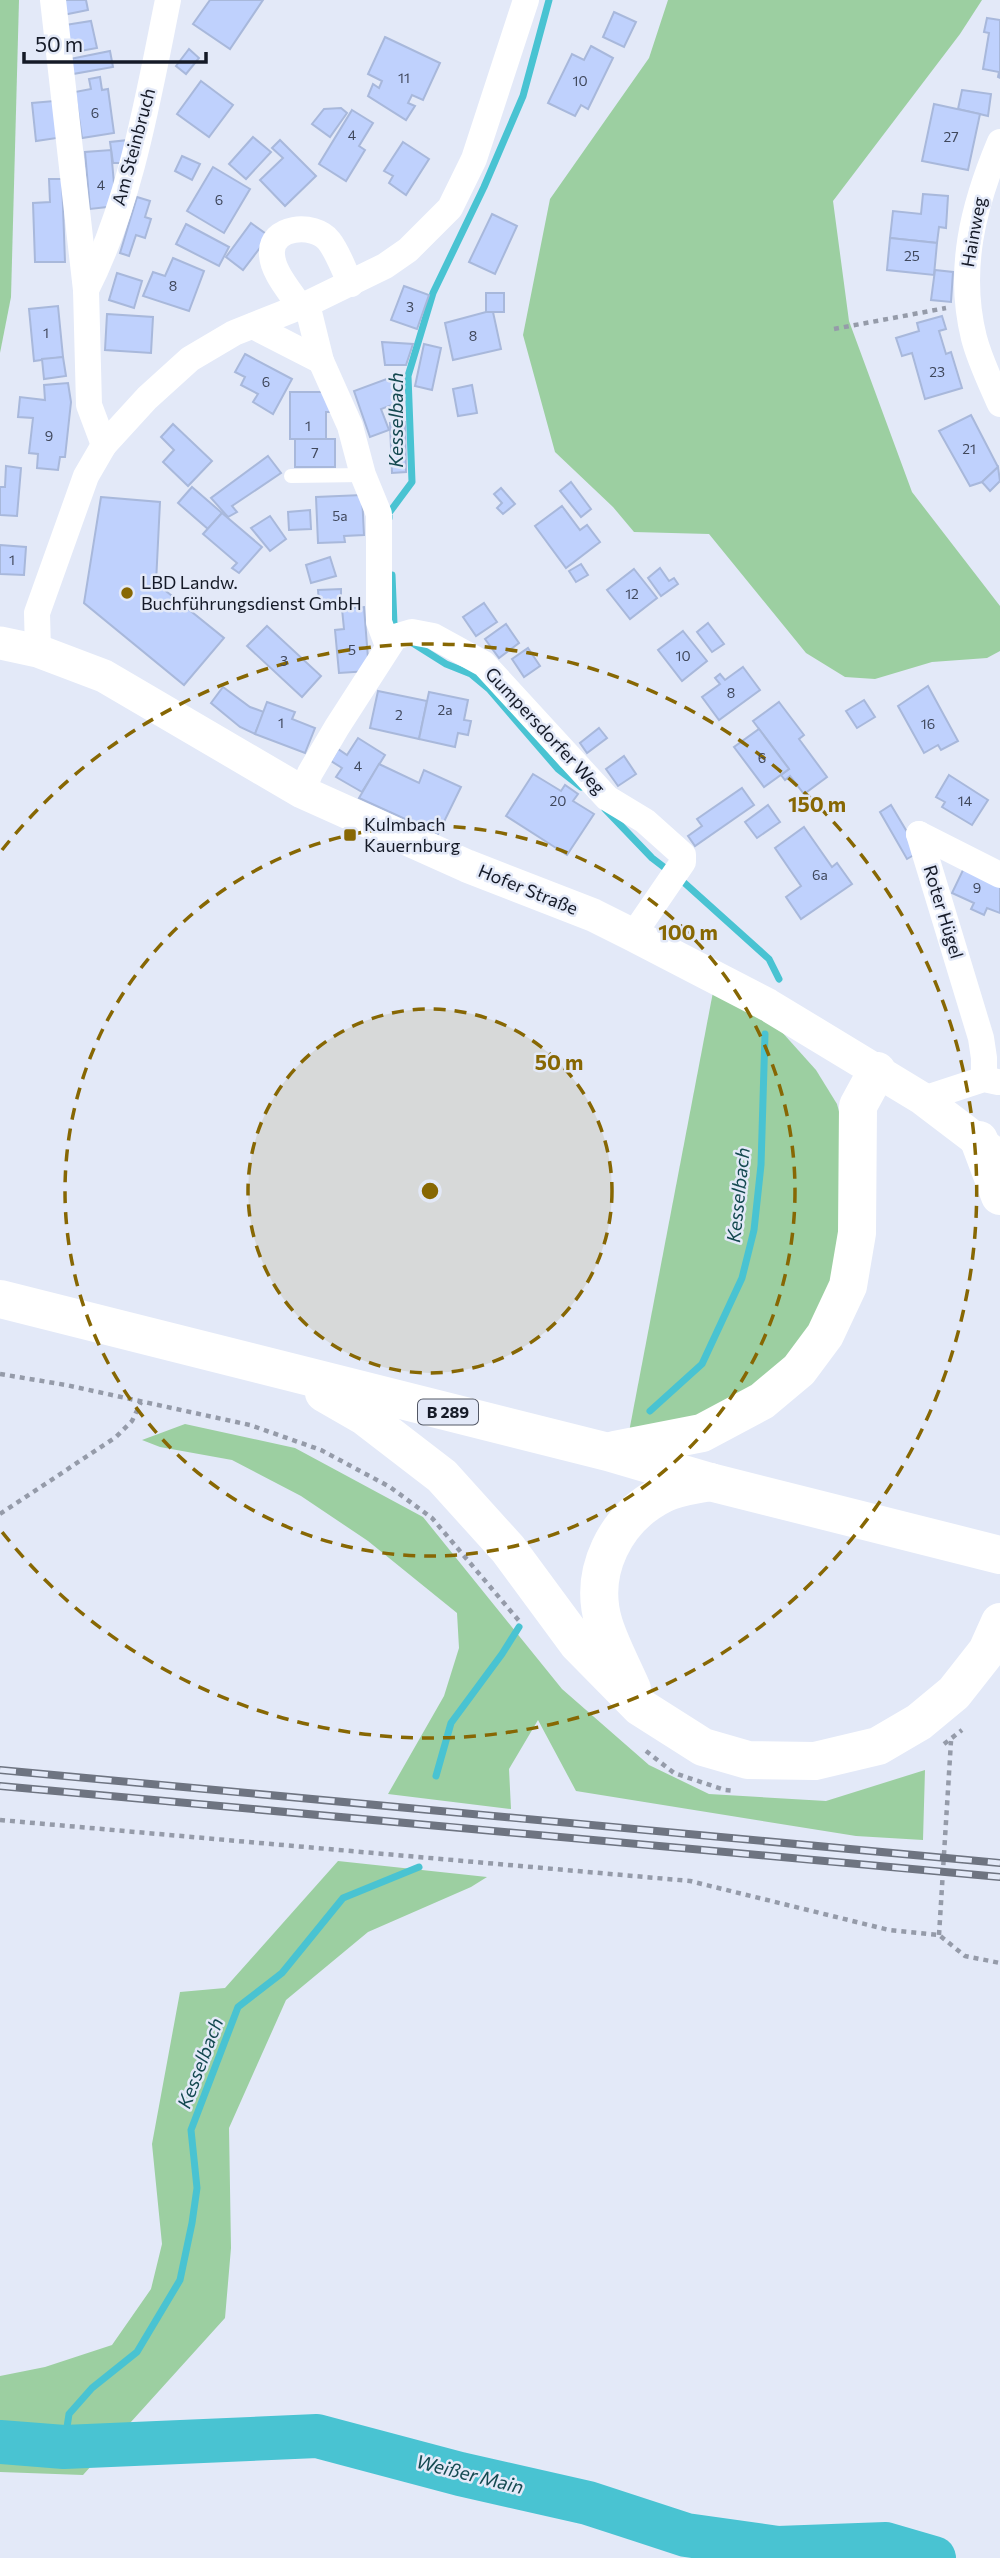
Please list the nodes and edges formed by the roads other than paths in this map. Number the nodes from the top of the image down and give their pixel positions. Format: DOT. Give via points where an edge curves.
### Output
graph roads {
  1 [pos="53,0"];
  2 [pos="168,0"];
  3 [pos="526,0"];
  4 [pos="1000,142"];
  5 [pos="351,284"];
  6 [pos="86,290"];
  7 [pos="304,306"];
  8 [pos="253,326"];
  9 [pos="321,362"];
  10 [pos="1000,404"];
  11 [pos="104,445"];
  12 [pos="363,475"];
  13 [pos="291,476"];
  14 [pos="398,638"];
  15 [pos="0,643"];
  16 [pos="38,651"];
  17 [pos="302,792"];
  18 [pos="1000,875"];
  19 [pos="633,935"];
  20 [pos="877,1071"];
  21 [pos="992,1081"];
  22 [pos="923,1099"];
  23 [pos="990,1148"];
  24 [pos="1000,1196"];
  25 [pos="0,1299"];
  26 [pos="289,1372"];
  27 [pos="608,1451"];
  28 [pos="710,1482"];
  29 [pos="1000,1555"];
  30 [pos="1000,1622"];
  31 [pos="640,1707"];
  1 -- 6 [label="street, Am Steinbruch"];
  2 -- 6 [label="street, Am Steinbruch" via="142,124 104,253"];
  3 -- 5 [label="street" via="474,159 450,208 408,250"];
  4 -- 10 [label="street, Hainweg" via="982,185 967,251 966,281 975,341"];
  5 -- 7 [label="street"];
  5 -- 7 [label="street" via="329,240 309,229 284,232 274,240 271,253 277,271"];
  6 -- 11 [label="street, Am Steinbruch" via="89,405"];
  7 -- 8 [label="street"];
  7 -- 9 [label="street"];
  8 -- 9 [label="street"];
  8 -- 11 [label="street" via="190,359"];
  9 -- 12 [label="street" via="350,426"];
  11 -- 16 [label="street" via="86,476 37,614"];
  12 -- 13 [label="lane"];
  12 -- 14 [label="street" via="379,514 379,622"];
  14 -- 17 [label="street"];
  14 -- 19 [label="street, Gumpersdorfer Weg" via="433,636 484,664 607,798 645,821 683,855 683,862"];
  15 -- 16 [label="street, Hofer Straße"];
  16 -- 17 [label="street, Hofer Straße" via="104,676"];
  17 -- 19 [label="street, Hofer Straße"];
  18 -- 21 [label="street, Roter Hügel" via="919,834"];
  19 -- 20 [label="street, Hofer Straße" via="768,1005"];
  20 -- 22 [label="street, Hofer Straße"];
  20 -- 27 [label="highway" via="858,1106 857,1233 848,1286 825,1335 799,1370 762,1401 702,1433"];
  21 -- 22 [label="street, Roter Hügel"];
  22 -- 23 [label="street, Hofer Straße"];
  23 -- 24 [label="highway"];
  25 -- 26 [label="highway, B 289"];
  26 -- 27 [label="highway, B 289"];
  26 -- 31 [label="highway" via="364,1416 442,1476 508,1549 578,1644"];
  27 -- 28 [label="highway, B 289"];
  28 -- 29 [label="highway, B 289"];
  28 -- 31 [label="highway" via="665,1493 630,1516 608,1551 598,1587 604,1623"];
  30 -- 31 [label="highway" via="987,1651 954,1693 919,1722 878,1746 815,1761 748,1760 703,1746"];
}
